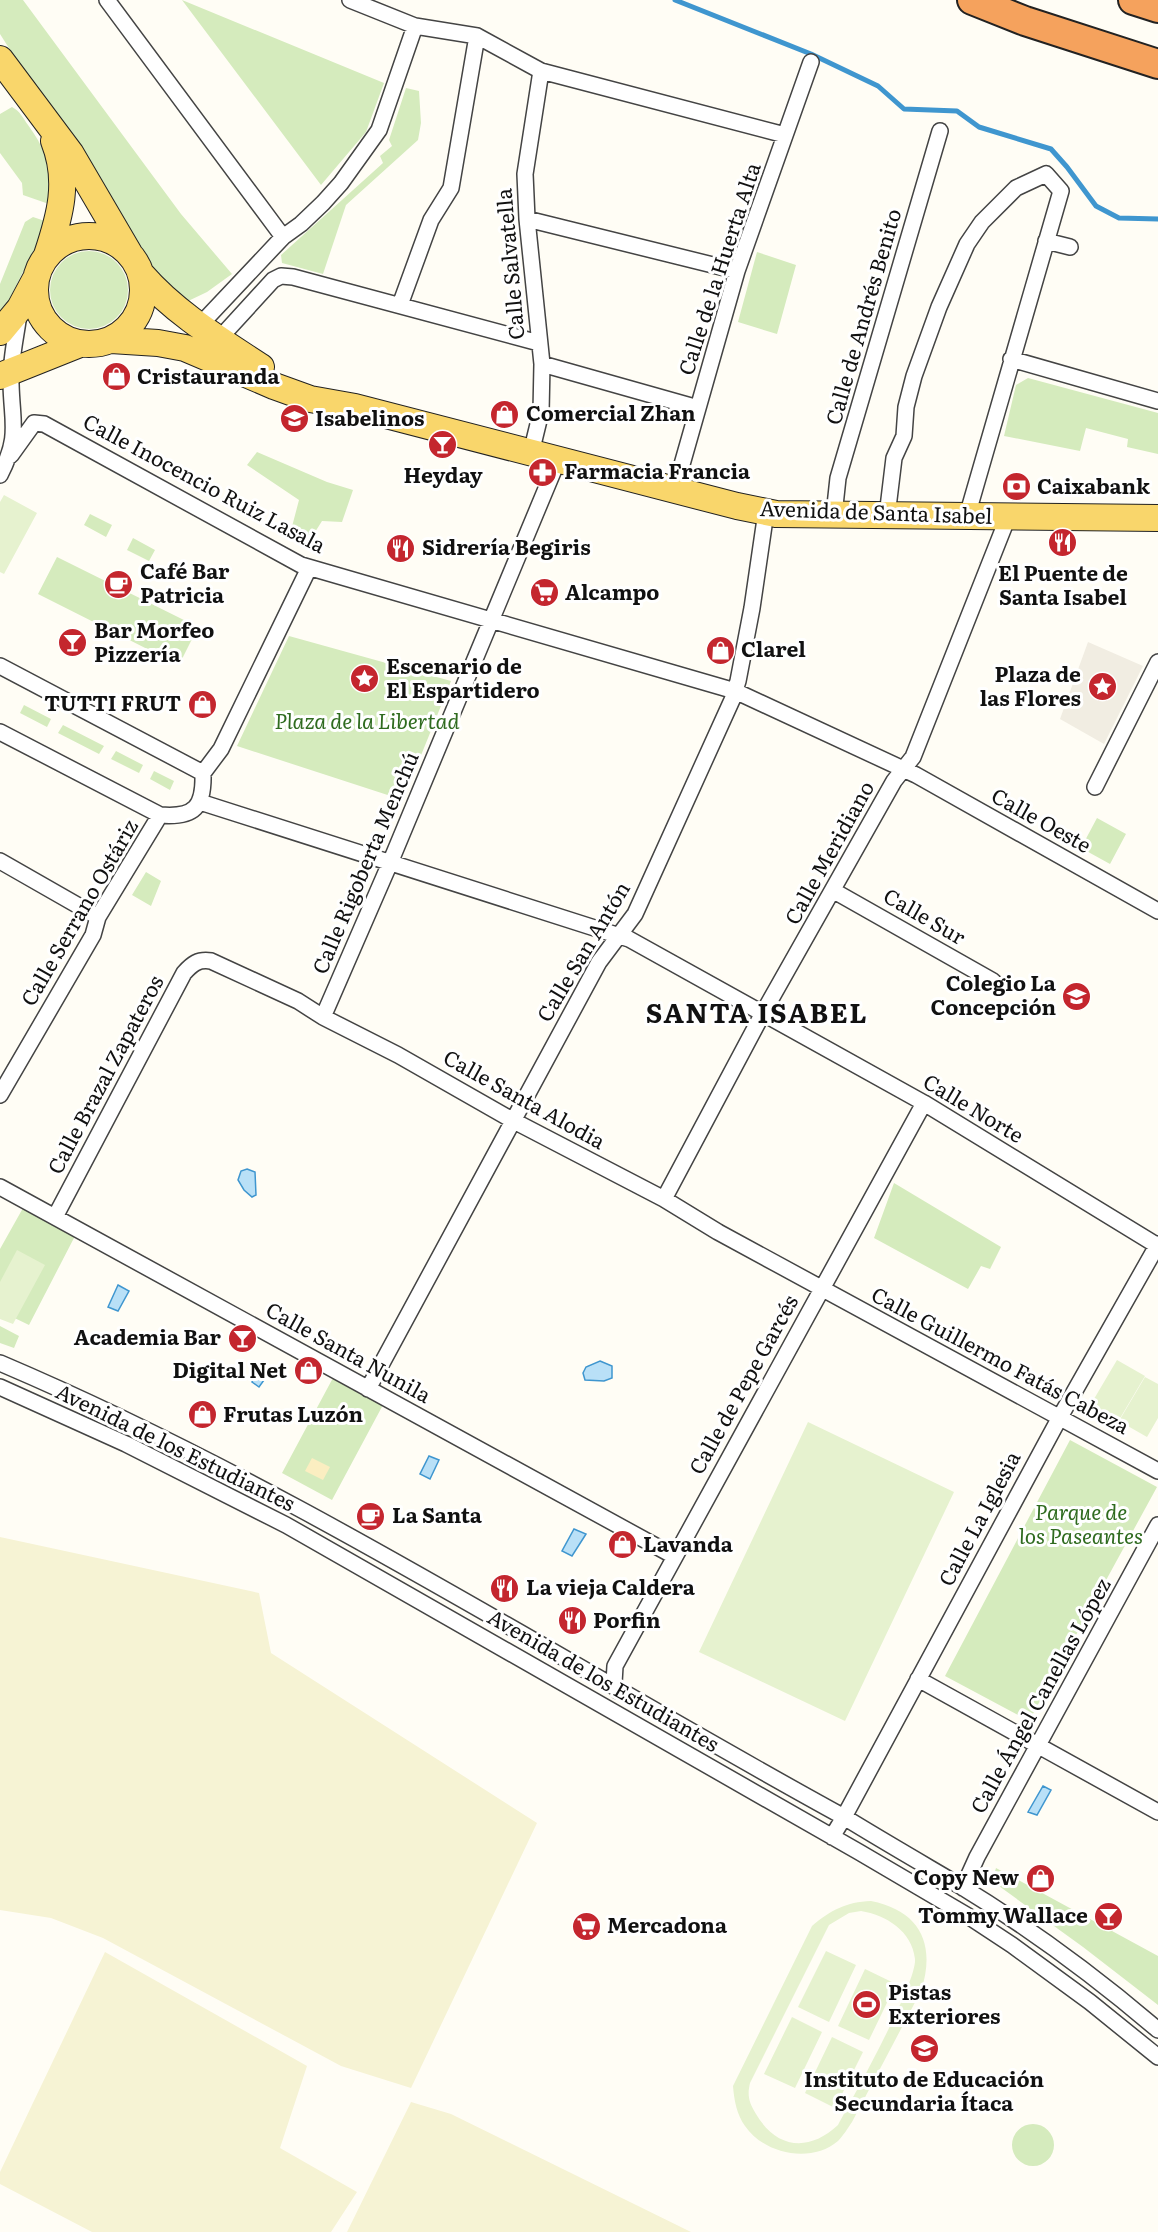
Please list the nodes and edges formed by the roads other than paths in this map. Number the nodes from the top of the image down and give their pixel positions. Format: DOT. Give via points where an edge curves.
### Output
graph roads {
  1 [pos="107,0"];
  2 [pos="350,0"];
  3 [pos="972,0"];
  4 [pos="1132,0"];
  5 [pos="1158,8"];
  6 [pos="415,26"];
  7 [pos="477,36"];
  8 [pos="0,59"];
  9 [pos="810,62"];
  10 [pos="1158,64"];
  11 [pos="541,71"];
  12 [pos="46,121"];
  13 [pos="940,131"];
  14 [pos="785,135"];
  15 [pos="527,219"];
  16 [pos="283,237"];
  17 [pos="1046,241"];
  18 [pos="1070,247"];
  19 [pos="47,255"];
  20 [pos="136,264"];
  21 [pos="737,272"];
  22 [pos="35,280"];
  23 [pos="400,305"];
  24 [pos="20,308"];
  25 [pos="0,332"];
  26 [pos="209,332"];
  27 [pos="111,340"];
  28 [pos="539,343"];
  29 [pos="80,344"];
  30 [pos="1011,359"];
  31 [pos="542,364"];
  32 [pos="6,374"];
  33 [pos="1158,401"];
  34 [pos="355,408"];
  35 [pos="698,408"];
  36 [pos="531,453"];
  37 [pos="10,455"];
  38 [pos="558,460"];
  39 [pos="0,475"];
  40 [pos="675,489"];
  41 [pos="766,512"];
  42 [pos="834,515"];
  43 [pos="887,516"];
  44 [pos="967,516"];
  45 [pos="1008,517"];
  46 [pos="1158,518"];
  47 [pos="309,568"];
  48 [pos="491,621"];
  49 [pos="1158,662"];
  50 [pos="0,666"];
  51 [pos="735,691"];
  52 [pos="0,732"];
  53 [pos="902,769"];
  54 [pos="203,773"];
  55 [pos="1095,787"];
  56 [pos="200,802"];
  57 [pos="160,815"];
  58 [pos="0,861"];
  59 [pos="390,863"];
  60 [pos="834,891"];
  61 [pos="1158,911"];
  62 [pos="98,917"];
  63 [pos="618,936"];
  64 [pos="203,960"];
  65 [pos="993,981"];
  66 [pos="764,1013"];
  67 [pos="323,1017"];
  68 [pos="0,1095"];
  69 [pos="924,1103"];
  70 [pos="512,1119"];
  71 [pos="0,1187"];
  72 [pos="664,1199"];
  73 [pos="55,1217"];
  74 [pos="1158,1245"];
  75 [pos="821,1289"];
  76 [pos="0,1363"];
  77 [pos="0,1387"];
  78 [pos="368,1389"];
  79 [pos="1060,1417"];
  80 [pos="1158,1471"];
  81 [pos="1158,1525"];
  82 [pos="674,1556"];
  83 [pos="918,1679"];
  84 [pos="618,1691"];
  85 [pos="1039,1745"];
  86 [pos="1158,1812"];
  87 [pos="844,1817"];
  88 [pos="832,1837"];
  89 [pos="963,1888"];
  90 [pos="1158,2030"];
  91 [pos="1158,2057"];
  1 -- 16 [label="street"];
  2 -- 6 [label="street"];
  3 -- 10 [label="highway"];
  4 -- 5 [label="highway"];
  6 -- 7 [label="street"];
  6 -- 16 [label="street" via="379,130 335,190"];
  7 -- 11 [label="street"];
  7 -- 23 [label="street" via="451,188 431,220"];
  8 -- 12 [label="main road, Avenida de Santa Isabel"];
  9 -- 14 [label="street, Calle de la Huerta Alta"];
  11 -- 14 [label="street"];
  11 -- 15 [label="street, Calle Salvatella" via="525,174"];
  12 -- 19 [label="main road, Avenida de Santa Isabel" via="63,170 64,189"];
  12 -- 20 [label="main road, Avenida de Santa Isabel" via="71,154"];
  13 -- 42 [label="street, Calle de Andrés Benito" via="838,478"];
  14 -- 21 [label="street, Calle de la Huerta Alta"];
  15 -- 21 [label="street"];
  15 -- 28 [label="street, Calle Salvatella"];
  16 -- 26 [label="street"];
  17 -- 18 [label="street"];
  17 -- 30 [label="street"];
  17 -- 43 [label="street" via="1061,191 1046,174 1016,188 982,222 967,244 914,376 904,436 894,459"];
  19 -- 20 [label="main road" via="76,237 94,236 111,240"];
  19 -- 22 [label="main road"];
  20 -- 26 [label="main road, Avenida de Santa Isabel" via="169,302"];
  20 -- 27 [label="main road" via="144,296 137,318"];
  21 -- 35 [label="street, Calle de la Huerta Alta"];
  22 -- 24 [label="main road"];
  22 -- 29 [label="main road" via="39,310 47,325 60,336"];
  23 -- 26 [label="street" via="281,276"];
  23 -- 28 [label="street"];
  24 -- 25 [label="main road"];
  24 -- 32 [label="street"];
  26 -- 34 [label="main road, Avenida de Santa Isabel" via="262,367"];
  27 -- 29 [label="main road"];
  27 -- 34 [label="main road, Avenida de Santa Isabel" via="184,348 310,399"];
  28 -- 31 [label="street, Calle Salvatella"];
  29 -- 32 [label="main road"];
  30 -- 33 [label="street"];
  30 -- 44 [label="street"];
  31 -- 35 [label="street"];
  31 -- 36 [label="street, Calle Salvatella" via="541,412"];
  32 -- 37 [label="street" via="14,426"];
  34 -- 36 [label="main road, Avenida de Santa Isabel"];
  35 -- 40 [label="street, Calle de la Huerta Alta"];
  36 -- 38 [label="main road, Avenida de Santa Isabel"];
  37 -- 39 [label="street"];
  37 -- 47 [label="street, Calle Inocencio Ruiz Lasala" via="31,425 44,424"];
  38 -- 40 [label="main road, Avenida de Santa Isabel"];
  38 -- 48 [label="street, Calle Rigoberta Menchú"];
  40 -- 41 [label="main road, Avenida de Santa Isabel"];
  41 -- 42 [label="main road, Avenida de Santa Isabel"];
  41 -- 51 [label="street, Calle San Antón"];
  42 -- 43 [label="main road, Avenida de Santa Isabel"];
  43 -- 44 [label="main road, Avenida de Santa Isabel"];
  44 -- 45 [label="main road, Avenida de Santa Isabel"];
  45 -- 46 [label="main road, Avenida de Santa Isabel"];
  45 -- 53 [label="street, Calle Meridiano" via="913,757"];
  47 -- 48 [label="street, Calle Inocencio Ruiz Lasala"];
  47 -- 54 [label="street" via="221,749"];
  48 -- 51 [label="street, Calle Inocencio Ruiz Lasala"];
  48 -- 59 [label="street, Calle Rigoberta Menchú"];
  49 -- 55 [label="street"];
  50 -- 54 [label="street"];
  51 -- 53 [label="street, Calle Inocencio Ruiz Lasala"];
  51 -- 63 [label="street, Calle San Antón" via="635,914"];
  52 -- 57 [label="street"];
  53 -- 60 [label="street, Calle Meridiano"];
  53 -- 61 [label="street, Calle Oeste"];
  54 -- 56 [label="street"];
  56 -- 57 [label="street" via="188,814"];
  56 -- 59 [label="street, Calle Norte"];
  57 -- 62 [label="street, Calle Serrano Ostáriz"];
  58 -- 62 [label="street"];
  59 -- 63 [label="street, Calle Norte"];
  59 -- 67 [label="street, Calle Rigoberta Menchú"];
  60 -- 65 [label="street, Calle Sur"];
  60 -- 66 [label="street, Calle Meridiano"];
  62 -- 68 [label="street, Calle Serrano Ostáriz" via="93,935"];
  63 -- 66 [label="street, Calle Norte"];
  63 -- 70 [label="street, Calle San Antón" via="602,957"];
  64 -- 67 [label="street, Calle Santa Alodia" via="224,965"];
  64 -- 73 [label="street, Calle Brazal Zapateros" via="192,964 184,974"];
  66 -- 69 [label="street, Calle Norte"];
  66 -- 72 [label="street, Calle Meridiano"];
  67 -- 70 [label="street, Calle Santa Alodia"];
  69 -- 74 [label="street, Calle Norte"];
  69 -- 75 [label="street, Calle de Pepe Garcés"];
  70 -- 72 [label="street, Calle Santa Alodia"];
  70 -- 78 [label="street, Calle San Antón"];
  71 -- 73 [label="street, Calle Santa Nunila"];
  72 -- 75 [label="street, Calle Santa Alodia"];
  73 -- 78 [label="street, Calle Santa Nunila"];
  74 -- 79 [label="street, Calle La Iglesia"];
  75 -- 79 [label="street, Calle Guillermo Fatás Cabeza"];
  75 -- 82 [label="street, Calle de Pepe Garcés"];
  76 -- 84 [label="street, Avenida de los Estudiantes" via="190,1451 296,1507"];
  77 -- 88 [label="street, Avenida de los Estudiantes" via="126,1444 286,1525"];
  78 -- 82 [label="street, Calle Santa Nunila"];
  79 -- 80 [label="street, Calle Guillermo Fatás Cabeza"];
  79 -- 83 [label="street, Calle La Iglesia"];
  81 -- 85 [label="street, Calle Ángel Canellas López"];
  82 -- 84 [label="street, Calle de Pepe Garcés" via="615,1666 614,1683"];
  83 -- 85 [label="street"];
  83 -- 87 [label="street, Calle La Iglesia"];
  84 -- 87 [label="street, Avenida de los Estudiantes"];
  85 -- 86 [label="street"];
  85 -- 89 [label="street, Calle Ángel Canellas López"];
  87 -- 88 [label="street, Calle La Iglesia"];
  87 -- 89 [label="street, Avenida de los Estudiantes"];
  88 -- 91 [label="street, Avenida de los Estudiantes" via="1012,1945"];
  89 -- 90 [label="street, Avenida de los Estudiantes" via="1064,1957"];
}
